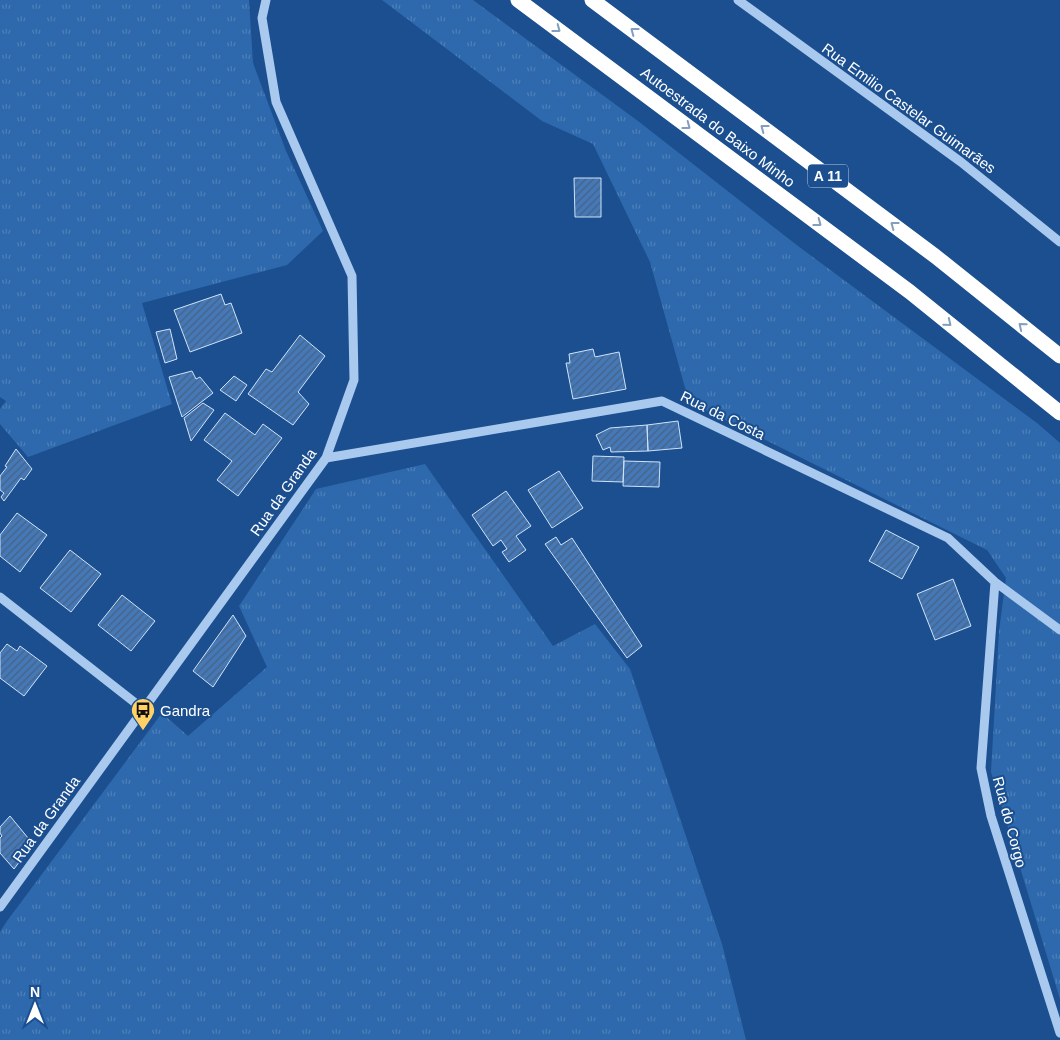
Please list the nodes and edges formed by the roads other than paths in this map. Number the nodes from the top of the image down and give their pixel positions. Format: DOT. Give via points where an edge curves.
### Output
graph roads {
  1 [pos="266,0"];
  2 [pos="518,0"];
  3 [pos="592,0"];
  4 [pos="738,0"];
  5 [pos="1060,242"];
  6 [pos="1060,356"];
  7 [pos="1060,413"];
  8 [pos="326,458"];
  9 [pos="995,582"];
  10 [pos="0,596"];
  11 [pos="1060,630"];
  12 [pos="142,709"];
  13 [pos="0,907"];
  14 [pos="1060,1033"];
  1 -- 8 [label="street, Rua da Granda" via="262,18 276,102 352,276 354,380"];
  2 -- 7 [label="highway, Autoestrada do Baixo Minho, one-way" via="910,292"];
  6 -- 3 [label="highway, Autoestrada do Baixo Minho / A 11, one-way" via="935,256"];
  4 -- 5 [label="street, Rua Emilio Castelar Guimarães" via="961,162"];
  8 -- 9 [label="street, Rua da Costa" via="662,401 948,538"];
  8 -- 12 [label="street, Rua da Granda"];
  9 -- 11 [label="street, Rua da Costa"];
  9 -- 14 [label="street, Rua do Corgo" via="981,768 991,816"];
  10 -- 12 [label="street"];
  12 -- 13 [label="street, Rua da Granda"];
}
